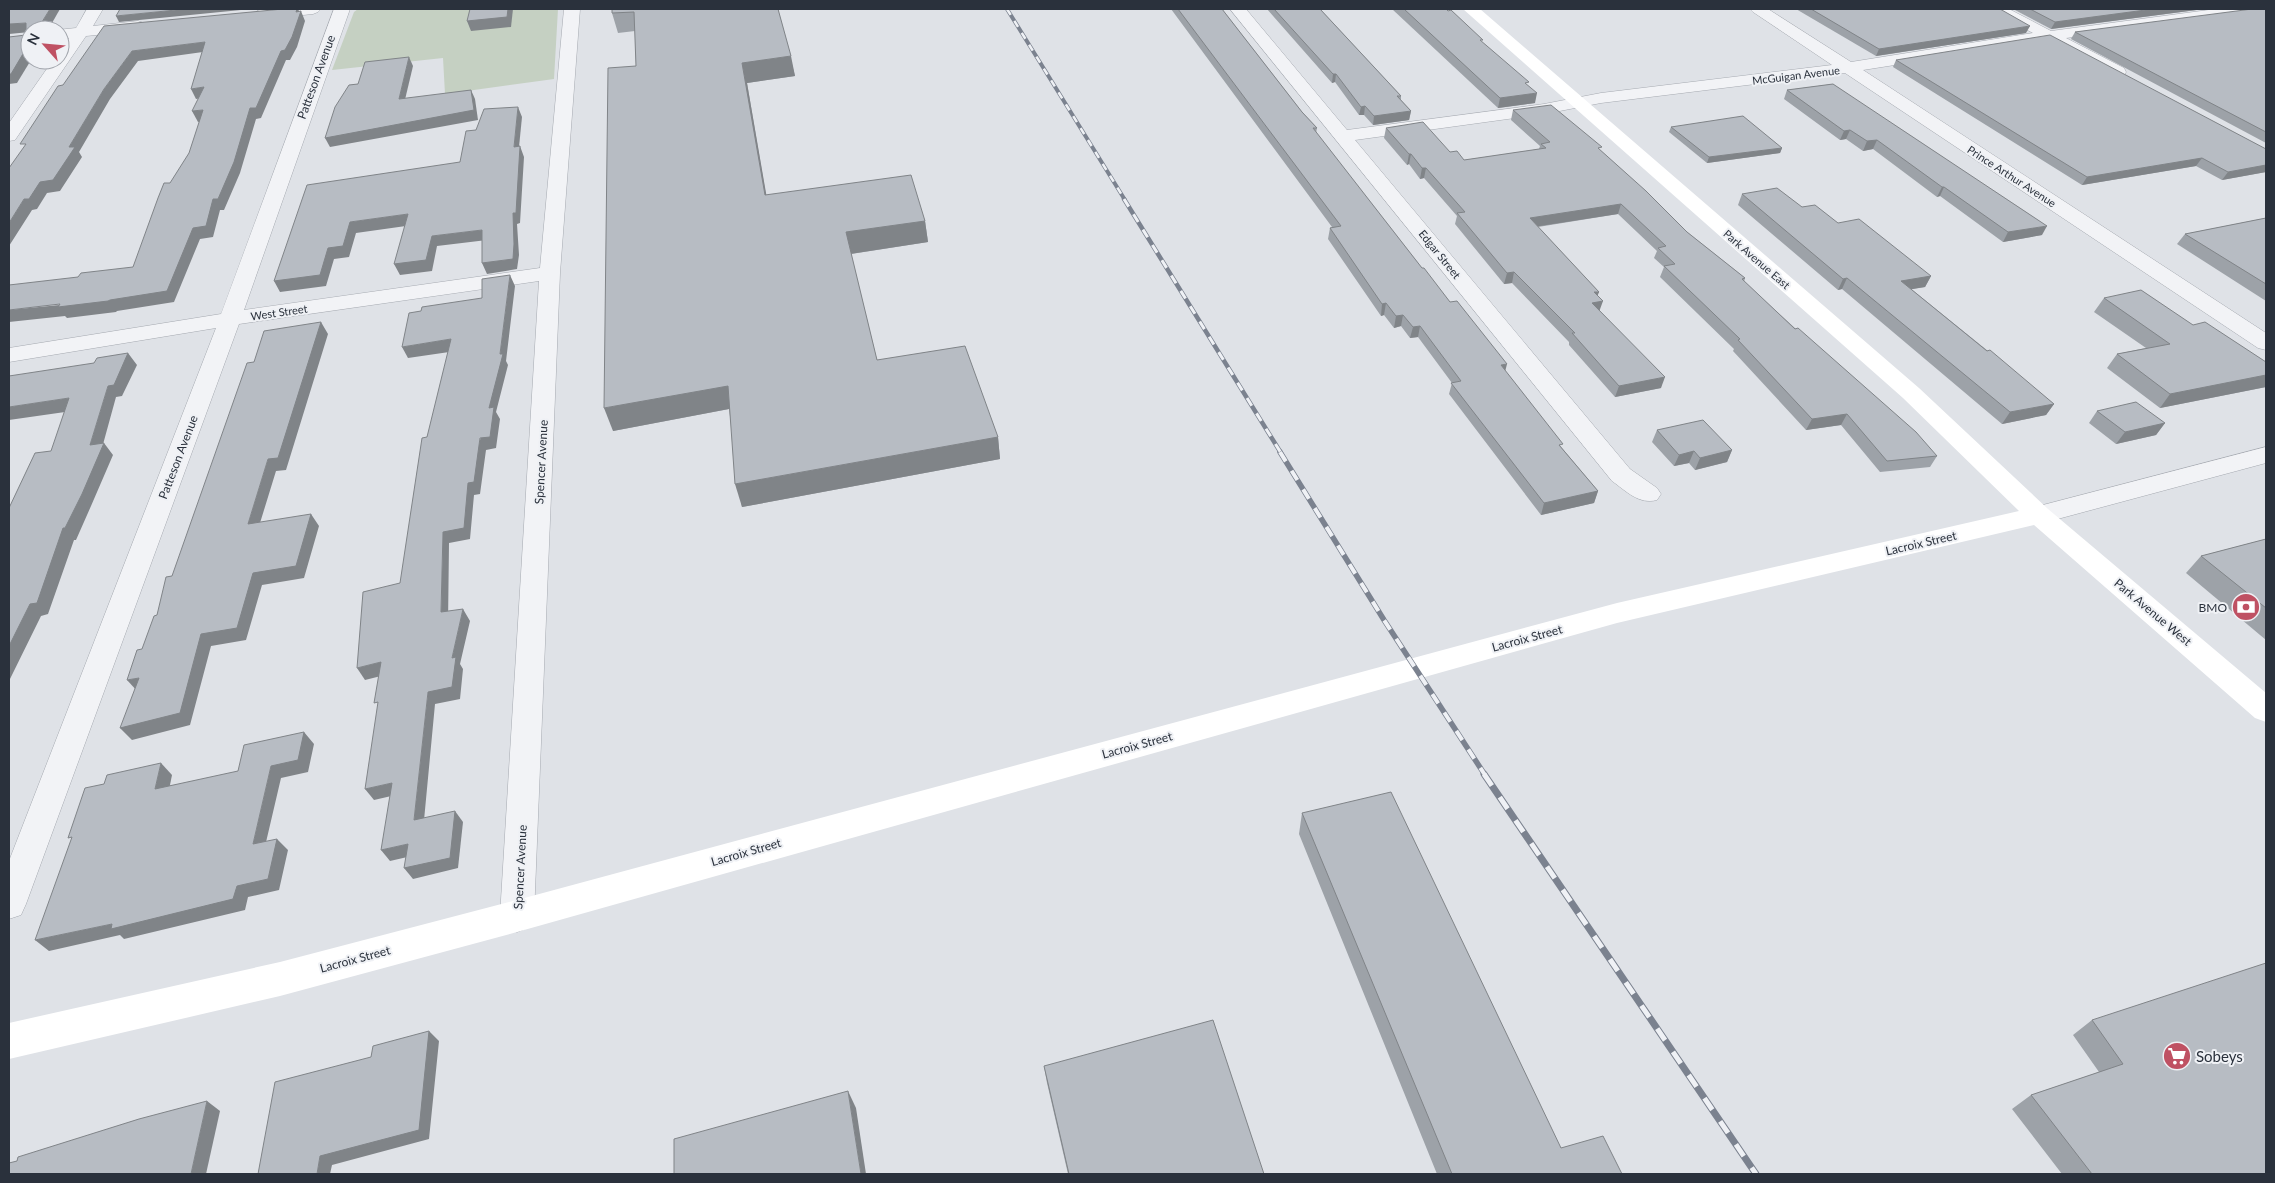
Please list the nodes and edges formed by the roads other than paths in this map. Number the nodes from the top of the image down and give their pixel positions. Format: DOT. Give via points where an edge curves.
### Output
graph roads {
  1 [pos="95,9"];
  2 [pos="313,9"];
  3 [pos="342,9"];
  4 [pos="572,9"];
  5 [pos="1238,9"];
  6 [pos="1470,9"];
  7 [pos="1758,9"];
  8 [pos="1998,9"];
  9 [pos="2245,9"];
  10 [pos="246,15"];
  11 [pos="2263,19"];
  12 [pos="150,25"];
  13 [pos="81,32"];
  14 [pos="70,33"];
  15 [pos="2047,36"];
  16 [pos="1847,68"];
  17 [pos="2129,78"];
  18 [pos="1578,103"];
  19 [pos="9,136"];
  20 [pos="1342,136"];
  21 [pos="550,273"];
  22 [pos="230,319"];
  23 [pos="2266,343"];
  24 [pos="9,355"];
  25 [pos="2266,455"];
  26 [pos="1648,494"];
  27 [pos="2038,515"];
  28 [pos="2262,702"];
  29 [pos="9,904"];
  30 [pos="517,916"];
  31 [pos="9,1041"];
  1 -- 13 [label="street"];
  2 -- 10 [label="street"];
  3 -- 22 [label="street, Patteson Avenue" via="318,68"];
  4 -- 21 [label="street, Spencer Avenue"];
  5 -- 20 [label="street, Edgar Street"];
  6 -- 18 [label="main road, Park Avenue East"];
  7 -- 16 [label="street, Prince Arthur Avenue"];
  8 -- 15 [label="street"];
  9 -- 11 [label="street"];
  9 -- 15 [label="street, McGuigan Avenue"];
  12 -- 13 [label="street"];
  13 -- 14 [label="street"];
  13 -- 19 [label="street"];
  15 -- 16 [label="street, McGuigan Avenue"];
  15 -- 17 [label="street"];
  16 -- 18 [label="street, McGuigan Avenue"];
  16 -- 23 [label="street, Prince Arthur Avenue"];
  18 -- 20 [label="street, McGuigan Avenue"];
  18 -- 27 [label="main road, Park Avenue East" via="1911,393"];
  20 -- 26 [label="street, Edgar Street" via="1621,475"];
  21 -- 22 [label="street, West Street"];
  21 -- 30 [label="street, Spencer Avenue"];
  22 -- 24 [label="street, West Street"];
  22 -- 29 [label="street, Patteson Avenue"];
  25 -- 27 [label="street, Lacroix Street"];
  27 -- 28 [label="main road, Park Avenue West"];
  27 -- 30 [label="main road, Lacroix Street" via="1616,614"];
  30 -- 31 [label="main road, Lacroix Street" via="280,979"];
}
